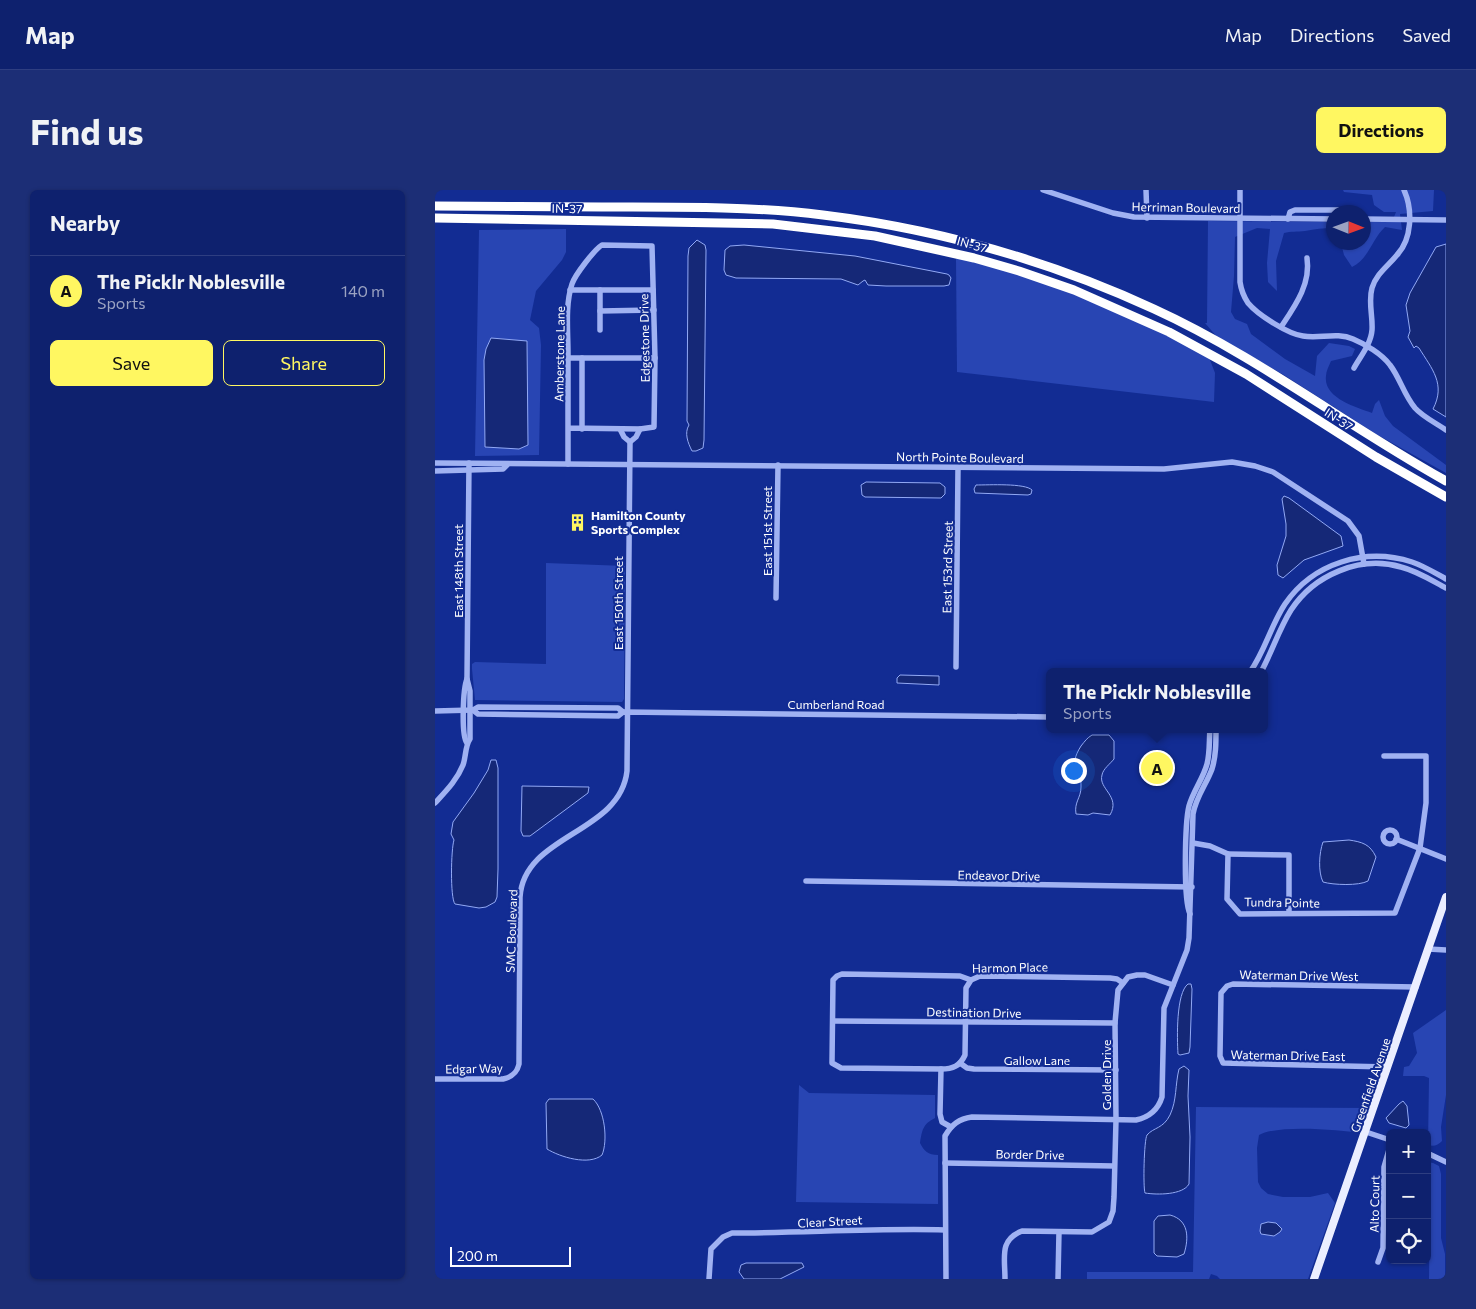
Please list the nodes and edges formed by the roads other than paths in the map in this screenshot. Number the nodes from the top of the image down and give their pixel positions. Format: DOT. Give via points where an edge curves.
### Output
graph roads {
  1 [pos="1043,190"];
  2 [pos="1147,190"];
  3 [pos="1240,190"];
  4 [pos="1404,190"];
  5 [pos="435,206"];
  6 [pos="1326,210"];
  7 [pos="1147,218"];
  8 [pos="1240,218"];
  9 [pos="1288,218"];
  10 [pos="435,219"];
  11 [pos="1326,219"];
  12 [pos="1371,219"];
  13 [pos="1409,219"];
  14 [pos="1446,220"];
  15 [pos="652,246"];
  16 [pos="1307,258"];
  17 [pos="571,290"];
  18 [pos="600,290"];
  19 [pos="653,290"];
  20 [pos="654,310"];
  21 [pos="600,311"];
  22 [pos="1281,327"];
  23 [pos="600,330"];
  24 [pos="1366,347"];
  25 [pos="568,358"];
  26 [pos="582,358"];
  27 [pos="655,358"];
  28 [pos="1354,368"];
  29 [pos="568,428"];
  30 [pos="582,429"];
  31 [pos="620,429"];
  32 [pos="640,429"];
  33 [pos="1446,430"];
  34 [pos="630,442"];
  35 [pos="435,463"];
  36 [pos="469,463"];
  37 [pos="569,464"];
  38 [pos="629,464"];
  39 [pos="507,465"];
  40 [pos="777,465"];
  41 [pos="958,468"];
  42 [pos="435,471"];
  43 [pos="469,471"];
  44 [pos="1446,481"];
  45 [pos="1446,497"];
  46 [pos="1363,557"];
  47 [pos="1364,564"];
  48 [pos="1446,579"];
  49 [pos="1446,588"];
  50 [pos="776,598"];
  51 [pos="956,667"];
  52 [pos="1252,668"];
  53 [pos="1263,668"];
  54 [pos="435,711"];
  55 [pos="469,711"];
  56 [pos="625,712"];
  57 [pos="1046,716"];
  58 [pos="1209,733"];
  59 [pos="1216,733"];
  60 [pos="1384,756"];
  61 [pos="435,803"];
  62 [pos="1396,839"];
  63 [pos="1193,843"];
  64 [pos="1420,848"];
  65 [pos="1228,854"];
  66 [pos="1446,859"];
  67 [pos="806,881"];
  68 [pos="1189,887"];
  69 [pos="1446,897"];
  70 [pos="1289,913"];
  71 [pos="1428,949"];
  72 [pos="1446,950"];
  73 [pos="971,980"];
  74 [pos="1123,983"];
  75 [pos="1173,985"];
  76 [pos="1416,987"];
  77 [pos="833,1021"];
  78 [pos="965,1022"];
  79 [pos="1115,1023"];
  80 [pos="1220,1027"];
  81 [pos="960,1063"];
  82 [pos="1388,1067"];
  83 [pos="941,1069"];
  84 [pos="1116,1070"];
  85 [pos="513,1075"];
  86 [pos="435,1079"];
  87 [pos="1116,1120"];
  88 [pos="951,1127"];
  89 [pos="1366,1132"];
  90 [pos="1386,1139"];
  91 [pos="1431,1155"];
  92 [pos="1386,1160"];
  93 [pos="1446,1162"];
  94 [pos="945,1163"];
  95 [pos="1114,1166"];
  96 [pos="945,1230"];
  97 [pos="1059,1232"];
  98 [pos="1378,1262"];
  99 [pos="709,1279"];
  100 [pos="946,1279"];
  101 [pos="1005,1279"];
  102 [pos="1058,1279"];
  103 [pos="1314,1279"];
  1 -- 7 [label="street, Herriman Boulevard" via="1113,213"];
  2 -- 7 [label="street"];
  3 -- 8 [label="street"];
  4 -- 13 [label="street" via="1409,202"];
  5 -- 44 [label="highway, IN-37" via="669,206 785,211 887,224 965,241 1071,274 1174,318 1243,356"];
  6 -- 9 [label="street" via="1295,210"];
  7 -- 8 [label="street, Herriman Boulevard"];
  8 -- 9 [label="street, Herriman Boulevard"];
  8 -- 22 [label="street" via="1239,278 1243,293 1251,306"];
  9 -- 11 [label="street, Herriman Boulevard"];
  10 -- 45 [label="highway, IN-37" via="773,224 875,236 982,260 1074,290 1175,335 1246,374 1376,457"];
  12 -- 13 [label="street"];
  13 -- 14 [label="street"];
  13 -- 24 [label="street" via="1403,249 1375,279 1370,300 1371,337"];
  15 -- 17 [label="street, Amberstone Lane" via="599,247 574,279"];
  15 -- 19 [label="street, Edgestone Drive"];
  16 -- 22 [label="street" via="1303,289"];
  17 -- 18 [label="street"];
  17 -- 25 [label="street, Amberstone Lane"];
  18 -- 19 [label="street"];
  18 -- 21 [label="street"];
  19 -- 20 [label="street, Edgestone Drive"];
  20 -- 21 [label="street"];
  20 -- 27 [label="street, Edgestone Drive"];
  21 -- 23 [label="street"];
  22 -- 24 [label="street" via="1304,336 1350,338"];
  24 -- 28 [label="street"];
  24 -- 33 [label="street" via="1390,365 1418,412"];
  25 -- 26 [label="street"];
  25 -- 29 [label="street, Amberstone Lane"];
  26 -- 27 [label="street"];
  26 -- 30 [label="street, Amberstone Lane"];
  27 -- 32 [label="street, Edgestone Drive" via="655,424 651,428"];
  29 -- 30 [label="street"];
  29 -- 37 [label="street, Amberstone Lane"];
  30 -- 31 [label="street"];
  31 -- 32 [label="street"];
  31 -- 34 [label="street"];
  32 -- 34 [label="street"];
  34 -- 38 [label="street, East 150th Street"];
  35 -- 36 [label="street, North Pointe Boulevard"];
  36 -- 39 [label="street, North Pointe Boulevard"];
  36 -- 43 [label="street, East 148th Street"];
  37 -- 38 [label="street, North Pointe Boulevard"];
  37 -- 39 [label="street, North Pointe Boulevard"];
  38 -- 40 [label="street, North Pointe Boulevard"];
  38 -- 56 [label="street, East 150th Street"];
  39 -- 43 [label="street, North Pointe Boulevard" via="503,469"];
  40 -- 41 [label="street, North Pointe Boulevard"];
  40 -- 50 [label="street, East 151st Street"];
  41 -- 46 [label="street, North Pointe Boulevard" via="1164,469 1232,462 1255,466 1280,477 1348,521 1359,536"];
  41 -- 51 [label="street, East 153rd Street"];
  42 -- 43 [label="street, North Pointe Boulevard"];
  43 -- 55 [label="street, East 148th Street"];
  46 -- 47 [label="street, North Pointe Boulevard"];
  46 -- 48 [label="street" via="1403,559"];
  46 -- 52 [label="street" via="1334,564 1300,585 1284,606"];
  47 -- 49 [label="street" via="1399,566"];
  47 -- 53 [label="street" via="1325,577 1301,596"];
  54 -- 55 [label="street, Cumberland Road"];
  55 -- 56 [label="street, Cumberland Road" via="478,714 618,716"];
  55 -- 61 [label="street, East 148th Street" via="470,739 465,759 457,777"];
  56 -- 57 [label="street, Cumberland Road"];
  56 -- 85 [label="street, SMC Boulevard" via="627,771 621,793 607,809 540,856 523,881 520,897 519,1064"];
  58 -- 68 [label="street" via="1208,760 1188,813"];
  59 -- 63 [label="street" via="1212,769 1194,809"];
  60 -- 64 [label="street" via="1426,756 1427,803"];
  62 -- 64 [label="street"];
  63 -- 65 [label="street"];
  63 -- 68 [label="street"];
  64 -- 66 [label="street"];
  64 -- 70 [label="street, Tundra Pointe" via="1395,914"];
  65 -- 70 [label="street, Tundra Pointe" via="1227,899 1240,914"];
  65 -- 70 [label="street" via="1289,854"];
  67 -- 68 [label="street, Endeavor Drive"];
  68 -- 75 [label="street" via="1188,944"];
  69 -- 71 [label="main road, Greenfield Avenue"];
  71 -- 72 [label="street"];
  71 -- 76 [label="main road, Greenfield Avenue"];
  73 -- 74 [label="street, Harmon Place" via="980,976 1110,978"];
  73 -- 77 [label="street, Harmon Place" via="960,976 843,974 833,980"];
  73 -- 78 [label="street" via="965,992"];
  74 -- 75 [label="street" via="1128,977 1145,975"];
  74 -- 79 [label="street, Golden Drive" via="1118,990"];
  75 -- 87 [label="street" via="1164,1008 1162,1097 1159,1106 1144,1118"];
  76 -- 80 [label="street, Waterman Drive West" via="1229,984 1221,993"];
  76 -- 82 [label="main road, Greenfield Avenue"];
  77 -- 78 [label="street, Destination Drive"];
  77 -- 83 [label="street" via="832,1063 841,1068"];
  78 -- 79 [label="street, Destination Drive"];
  78 -- 81 [label="street" via="965,1055"];
  79 -- 84 [label="street, Golden Drive"];
  80 -- 82 [label="street, Waterman Drive East" via="1220,1056 1221,1062 1226,1064"];
  81 -- 83 [label="street" via="954,1068"];
  81 -- 84 [label="street, Gallow Lane" via="974,1070"];
  82 -- 89 [label="main road, Greenfield Avenue"];
  83 -- 88 [label="street" via="940,1114 942,1122"];
  84 -- 87 [label="street, Golden Drive"];
  85 -- 86 [label="street, Edgar Way" via="500,1079"];
  87 -- 88 [label="street" via="972,1117"];
  87 -- 95 [label="street, Golden Drive"];
  88 -- 94 [label="street" via="945,1136"];
  89 -- 90 [label="street"];
  89 -- 103 [label="main road, Greenfield Avenue"];
  91 -- 93 [label="street"];
  92 -- 98 [label="street, Alto Court" via="1383,1248"];
  94 -- 95 [label="street, Border Drive"];
  94 -- 96 [label="street"];
  95 -- 97 [label="street, Golden Drive" via="1113,1211 1109,1222 1092,1232"];
  96 -- 99 [label="street, Clear Street" via="893,1228 732,1233 718,1240 711,1249"];
  96 -- 100 [label="street"];
  97 -- 101 [label="street" via="1022,1231 1012,1235 1005,1243"];
  97 -- 102 [label="street"];
}
